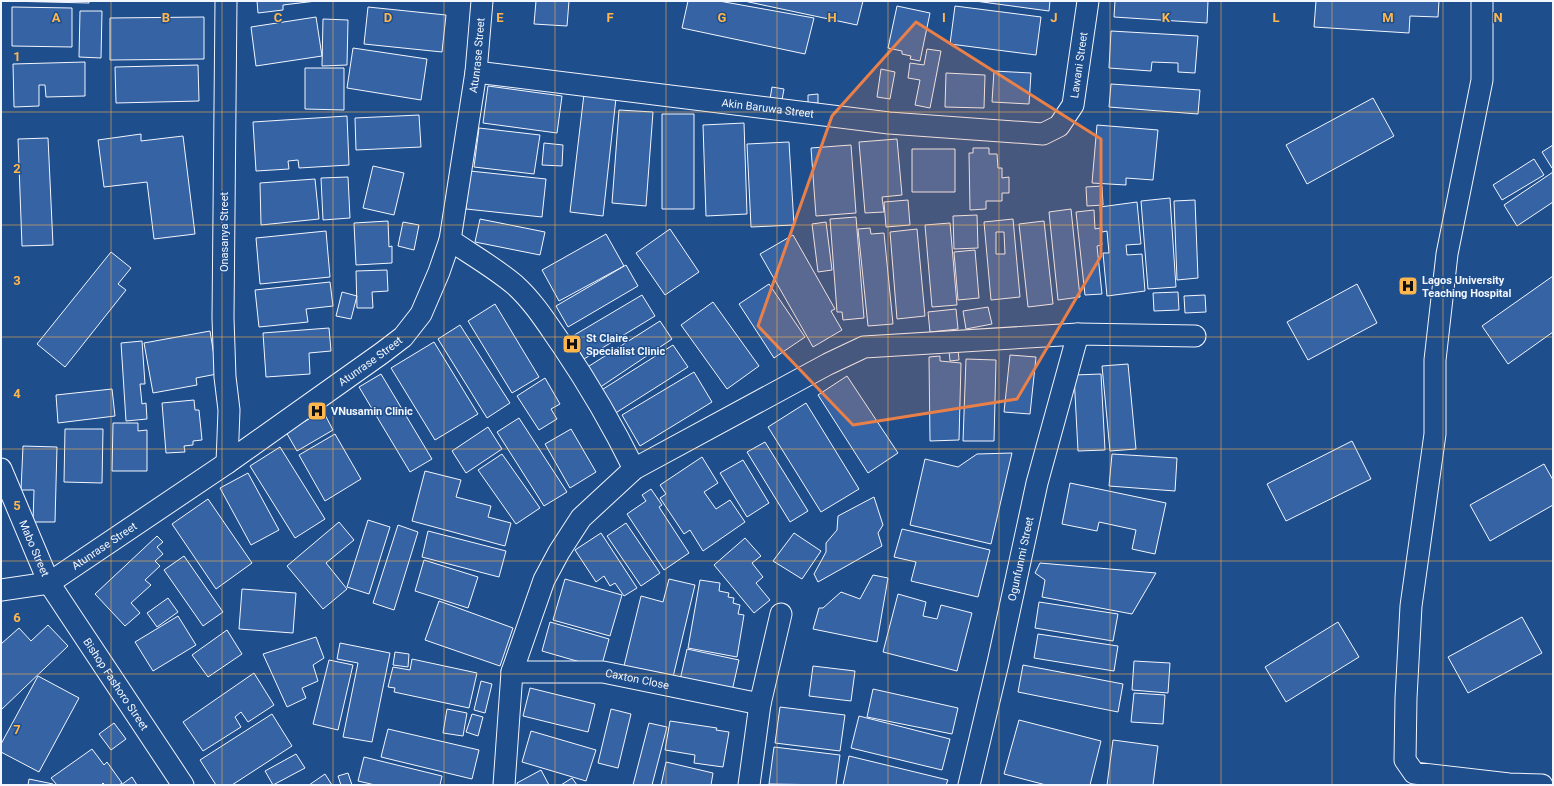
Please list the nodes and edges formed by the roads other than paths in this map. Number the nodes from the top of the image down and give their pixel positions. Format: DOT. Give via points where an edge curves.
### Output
graph roads {
  1 [pos="226,1"];
  2 [pos="482,1"];
  3 [pos="1088,1"];
  4 [pos="1482,1"];
  5 [pos="476,72"];
  6 [pos="1059,126"];
  7 [pos="450,240"];
  8 [pos="1078,334"];
  9 [pos="1195,336"];
  10 [pos="226,463"];
  11 [pos="1,469"];
  12 [pos="634,469"];
  13 [pos="49,583"];
  14 [pos="1,590"];
  15 [pos="781,614"];
  16 [pos="512,672"];
  17 [pos="760,704"];
  18 [pos="184,785"];
  19 [pos="504,785"];
  20 [pos="749,785"];
  21 [pos="969,785"];
  22 [pos="1542,785"];
  1 -- 10 [label="street, Onasanya Street" via="223,318 229,410"];
  2 -- 5 [label="street, Atunrase Street"];
  3 -- 6 [label="street, Lawani Street" via="1073,105"];
  4 -- 22 [label="street" via="1482,80 1448,254 1435,360 1435,434 1411,606 1405,760 1414,773 1509,784"];
  5 -- 6 [label="street, Akin Baruwa Street" via="889,123 1043,134"];
  5 -- 7 [label="street, Atunrase Street"];
  7 -- 10 [label="street, Atunrase Street" via="421,314 403,337"];
  7 -- 12 [label="street" via="516,286 533,304 560,341 602,408"];
  8 -- 9 [label="street"];
  8 -- 12 [label="street" via="864,347"];
  8 -- 21 [label="street, Ogunfunmi Street" via="1037,483"];
  10 -- 13 [label="street, Atunrase Street"];
  11 -- 13 [label="street, Mabo Street"];
  12 -- 16 [label="street" via="581,518 559,552 544,580"];
  13 -- 14 [label="street"];
  13 -- 18 [label="street, Bishop Fashoro Street"];
  15 -- 17 [label="street"];
  16 -- 17 [label="street, Caxton Close" via="603,672"];
  16 -- 19 [label="street"];
  17 -- 20 [label="street"];
}
